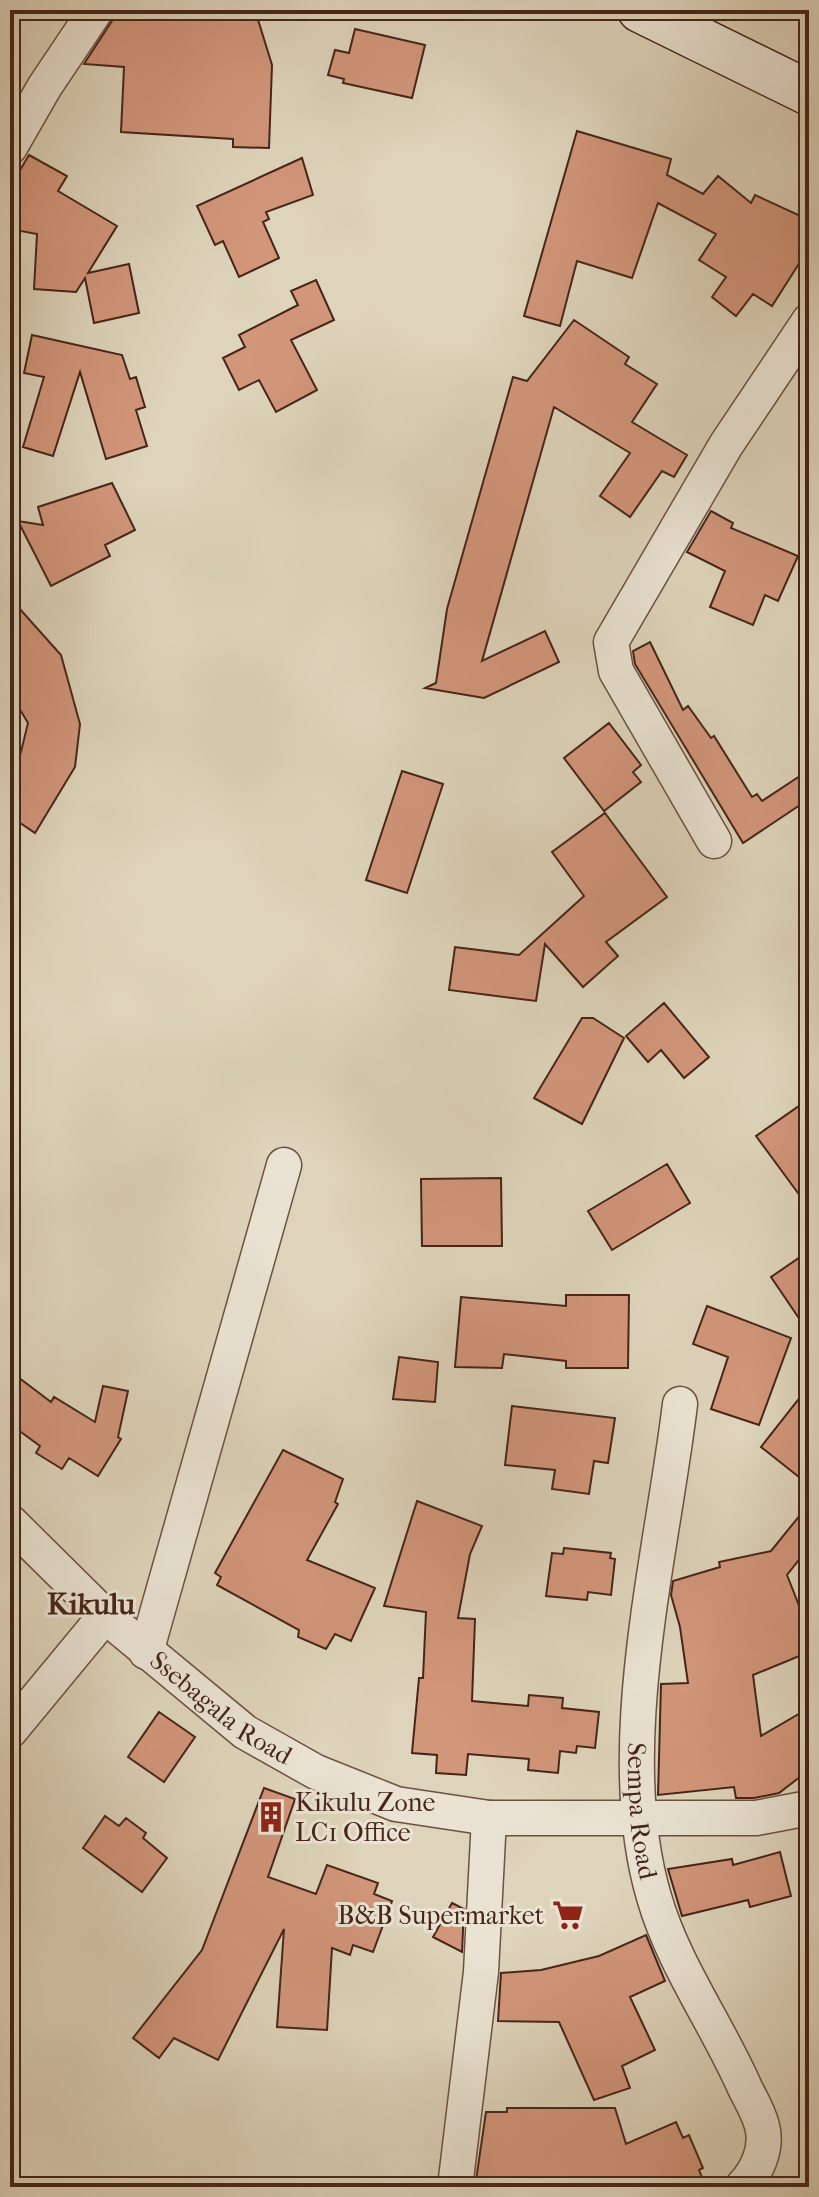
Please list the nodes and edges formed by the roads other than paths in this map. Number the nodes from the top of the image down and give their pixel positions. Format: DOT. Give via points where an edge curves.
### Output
graph roads {
  1 [pos="96,10"];
  2 [pos="640,10"];
  3 [pos="807,88"];
  4 [pos="10,147"];
  5 [pos="809,321"];
  6 [pos="714,841"];
  7 [pos="284,1165"];
  8 [pos="680,1404"];
  9 [pos="10,1522"];
  10 [pos="105,1616"];
  11 [pos="146,1652"];
  12 [pos="10,1731"];
  13 [pos="809,1808"];
  14 [pos="637,1817"];
  15 [pos="489,1818"];
  16 [pos="455,2187"];
  17 [pos="742,2187"];
  1 -- 4 [label="street"];
  2 -- 3 [label="main road"];
  5 -- 6 [label="street" via="726,445 611,642 616,671"];
  7 -- 11 [label="street"];
  8 -- 14 [label="street, Sempa Road" via="641,1699"];
  9 -- 10 [label="street, Ssebagala Road"];
  10 -- 11 [label="street, Ssebagala Road"];
  10 -- 12 [label="street"];
  11 -- 15 [label="street, Ssebagala Road" via="245,1732 316,1772 396,1804"];
  13 -- 14 [label="street, Ssebagala Road" via="756,1818"];
  14 -- 15 [label="street, Ssebagala Road"];
  14 -- 17 [label="street, Sempa Road" via="658,1912 763,2127 759,2164"];
  15 -- 16 [label="street" via="482,1958"];
}
